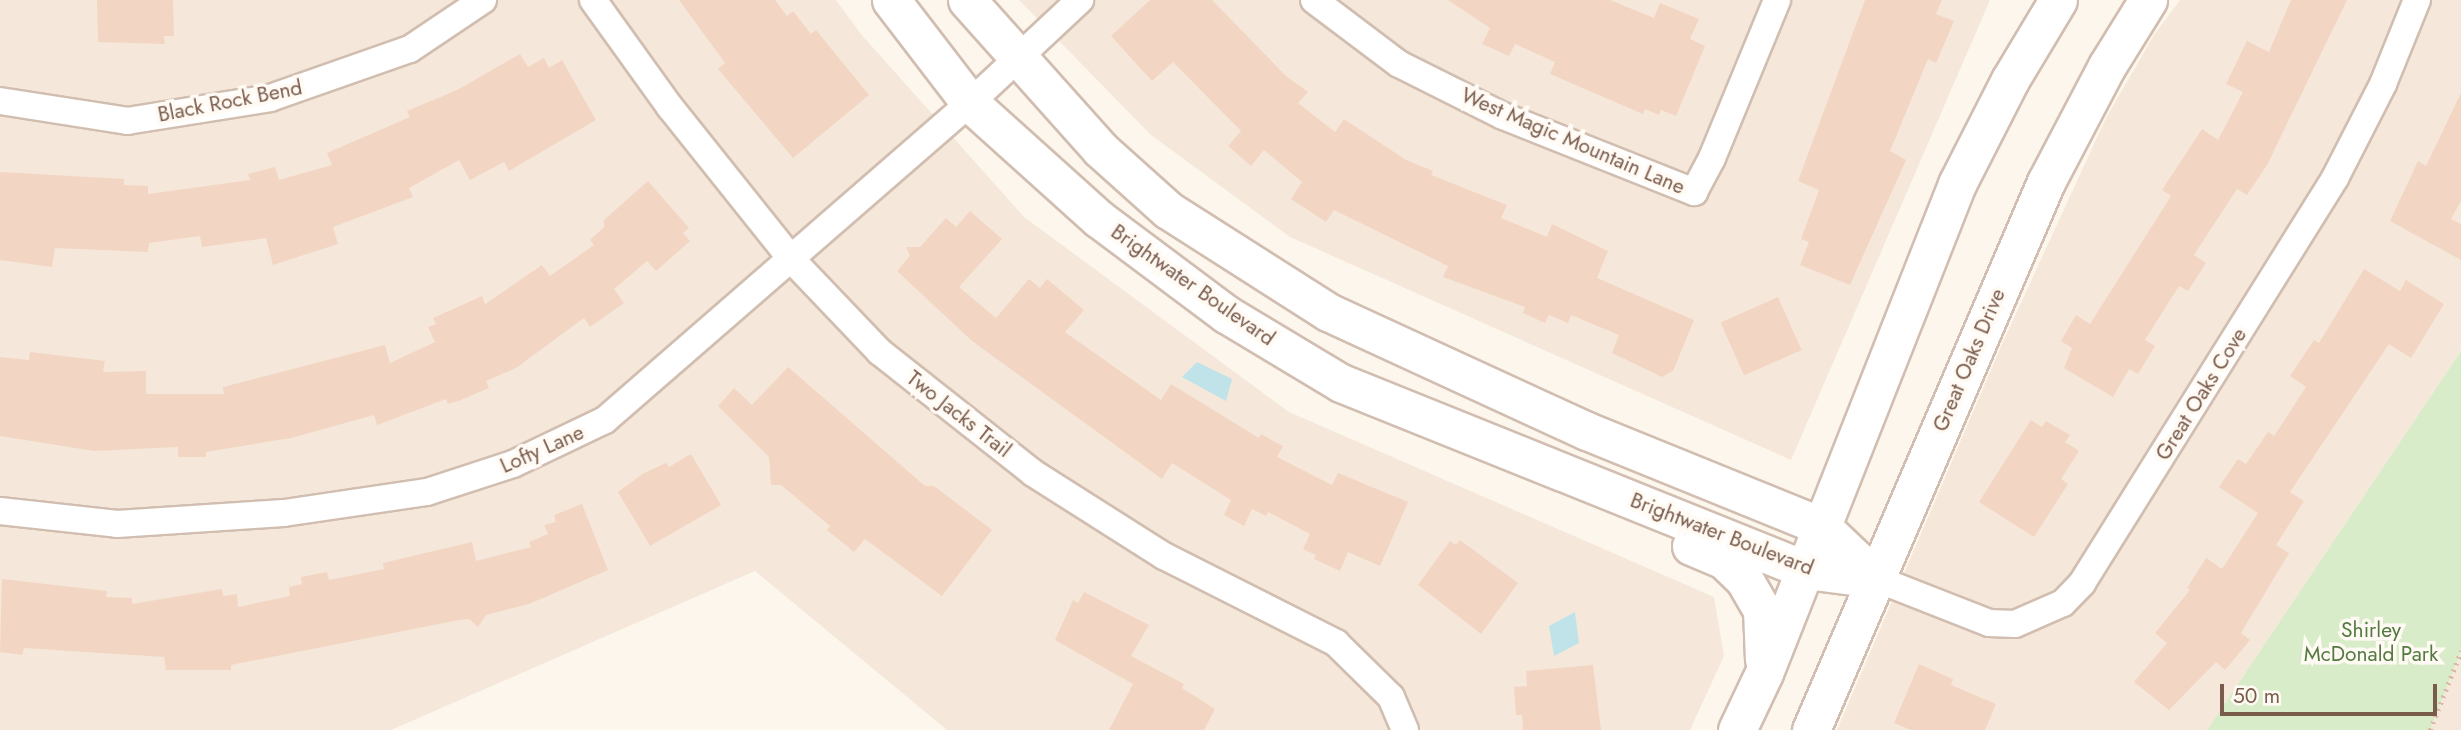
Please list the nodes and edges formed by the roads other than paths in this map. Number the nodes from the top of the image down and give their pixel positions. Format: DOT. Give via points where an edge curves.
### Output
graph roads {
  1 [pos="483,0"];
  2 [pos="593,0"];
  3 [pos="891,0"];
  4 [pos="967,0"];
  5 [pos="1080,0"];
  6 [pos="1314,0"];
  7 [pos="1777,0"];
  8 [pos="2059,0"];
  9 [pos="2148,0"];
  10 [pos="2417,0"];
  11 [pos="1016,60"];
  12 [pos="0,101"];
  13 [pos="970,103"];
  14 [pos="792,260"];
  15 [pos="1570,476"];
  16 [pos="0,511"];
  17 [pos="1821,526"];
  18 [pos="1806,570"];
  19 [pos="1877,579"];
  20 [pos="1764,673"];
  21 [pos="1405,730"];
  22 [pos="1737,730"];
  23 [pos="1811,730"];
  1 -- 12 [label="street, Black Rock Bend" via="411,50 270,98 127,121"];
  2 -- 14 [label="street, Two Jacks Trail" via="670,107"];
  3 -- 13 [label="street, Brightwater Boulevard"];
  4 -- 11 [label="street, Brightwater Boulevard"];
  5 -- 11 [label="street, Lofty Lane"];
  6 -- 7 [label="street, West Magic Mountain Lane" via="1410,70 1503,116 1694,192"];
  8 -- 17 [label="street" via="2010,80 1957,184"];
  9 -- 19 [label="street, Great Oaks Drive" via="2107,66 2046,183"];
  10 -- 19 [label="street, Great Oaks Cove" via="2383,84 2336,178 2082,583 2063,603 2015,624 1989,623"];
  11 -- 13 [label="street, Lofty Lane"];
  11 -- 17 [label="street, Brightwater Boulevard" via="1100,149 1168,210 1328,312 1587,431"];
  13 -- 14 [label="street, Lofty Lane"];
  13 -- 15 [label="street, Brightwater Boulevard" via="1099,219 1226,314 1342,383"];
  14 -- 16 [label="street, Lofty Lane" via="605,420 513,464 427,492 284,513 117,524"];
  14 -- 21 [label="street, Two Jacks Trail" via="880,352 1033,473 1164,556 1336,643 1391,697"];
  15 -- 18 [label="street, Brightwater Boulevard"];
  15 -- 20 [label="street" via="1622,516 1724,560 1744,579 1762,611"];
  17 -- 18 [label="street"];
  17 -- 19 [label="street, Brightwater Boulevard"];
  18 -- 19 [label="street, Brightwater Boulevard"];
  18 -- 20 [label="street"];
  19 -- 23 [label="street, Great Oaks Drive"];
  20 -- 22 [label="street"];
}
